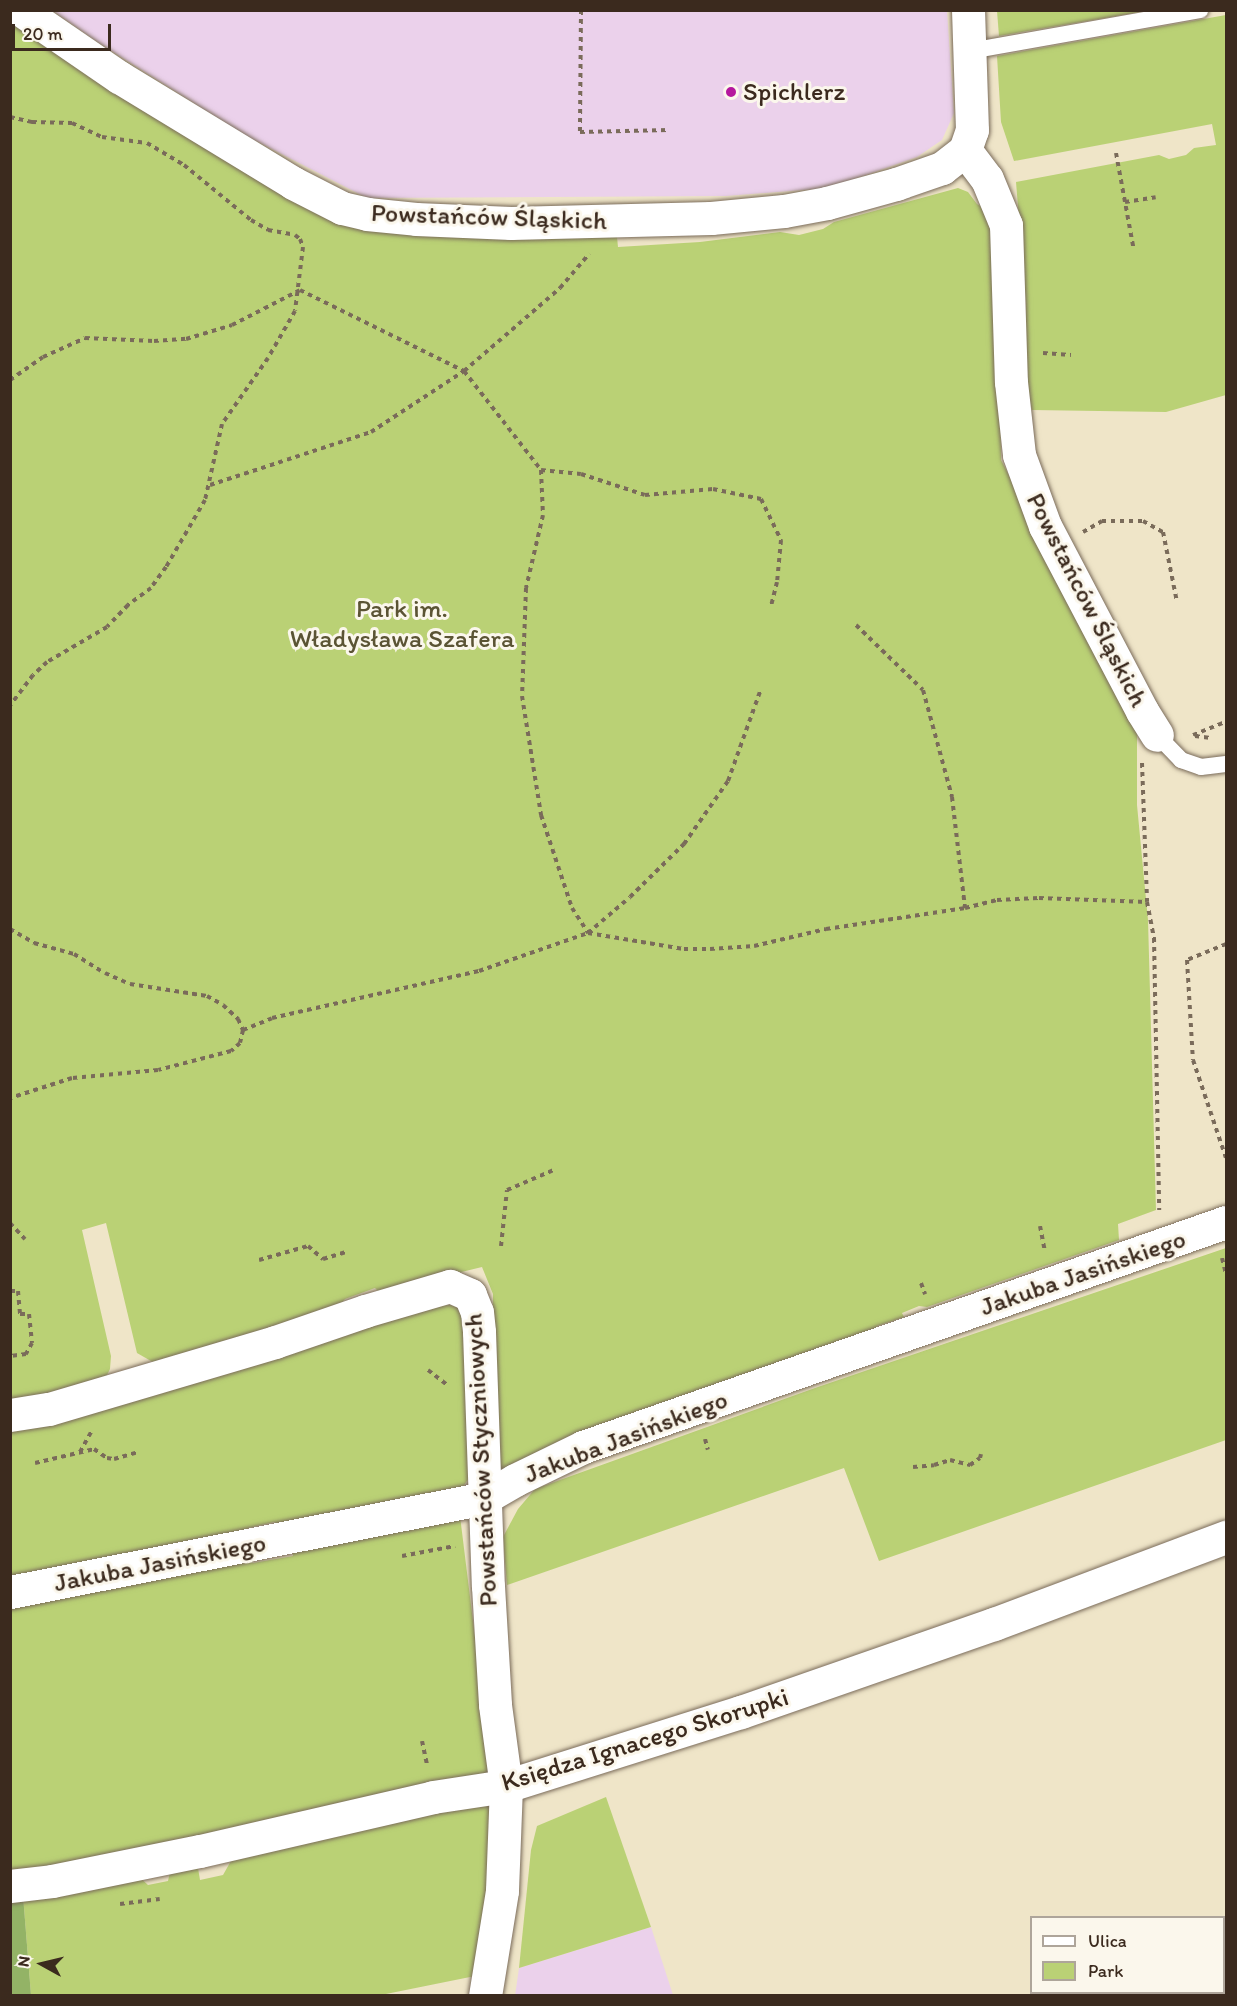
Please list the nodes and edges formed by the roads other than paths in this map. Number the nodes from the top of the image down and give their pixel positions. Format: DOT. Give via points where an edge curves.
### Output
graph roads {
  1 [pos="21,10"];
  2 [pos="968,10"];
  3 [pos="1200,10"];
  4 [pos="970,51"];
  5 [pos="965,150"];
  6 [pos="1150,723"];
  7 [pos="1227,764"];
  8 [pos="1227,1222"];
  9 [pos="10,1415"];
  10 [pos="484,1498"];
  11 [pos="1227,1537"];
  12 [pos="10,1592"];
  13 [pos="506,1786"];
  14 [pos="10,1886"];
  15 [pos="485,1995"];
  1 -- 5 [label="street, Powstańców Śląskich" via="119,77 293,183 342,208 367,214 511,223 711,219 827,203 942,168"];
  2 -- 4 [label="street"];
  3 -- 4 [label="lane"];
  4 -- 5 [label="street" via="974,113"];
  5 -- 6 [label="street, Powstańców Śląskich" via="991,187 1006,225 1011,381 1019,455 1045,526"];
  6 -- 7 [label="lane" via="1181,760 1202,767"];
  8 -- 10 [label="street, Jakuba Jasińskiego" via="584,1447"];
  9 -- 10 [label="street, Powstańców Styczniowych" via="49,1409 450,1286 470,1295 477,1312"];
  10 -- 12 [label="street, Jakuba Jasińskiego"];
  10 -- 13 [label="street, Powstańców Styczniowych" via="495,1705"];
  11 -- 13 [label="street, Księdza Ignacego Skorupki" via="741,1713"];
  13 -- 14 [label="street, Księdza Ignacego Skorupki" via="423,1799 200,1851"];
  13 -- 15 [label="street, Powstańców Styczniowych" via="502,1891"];
}
